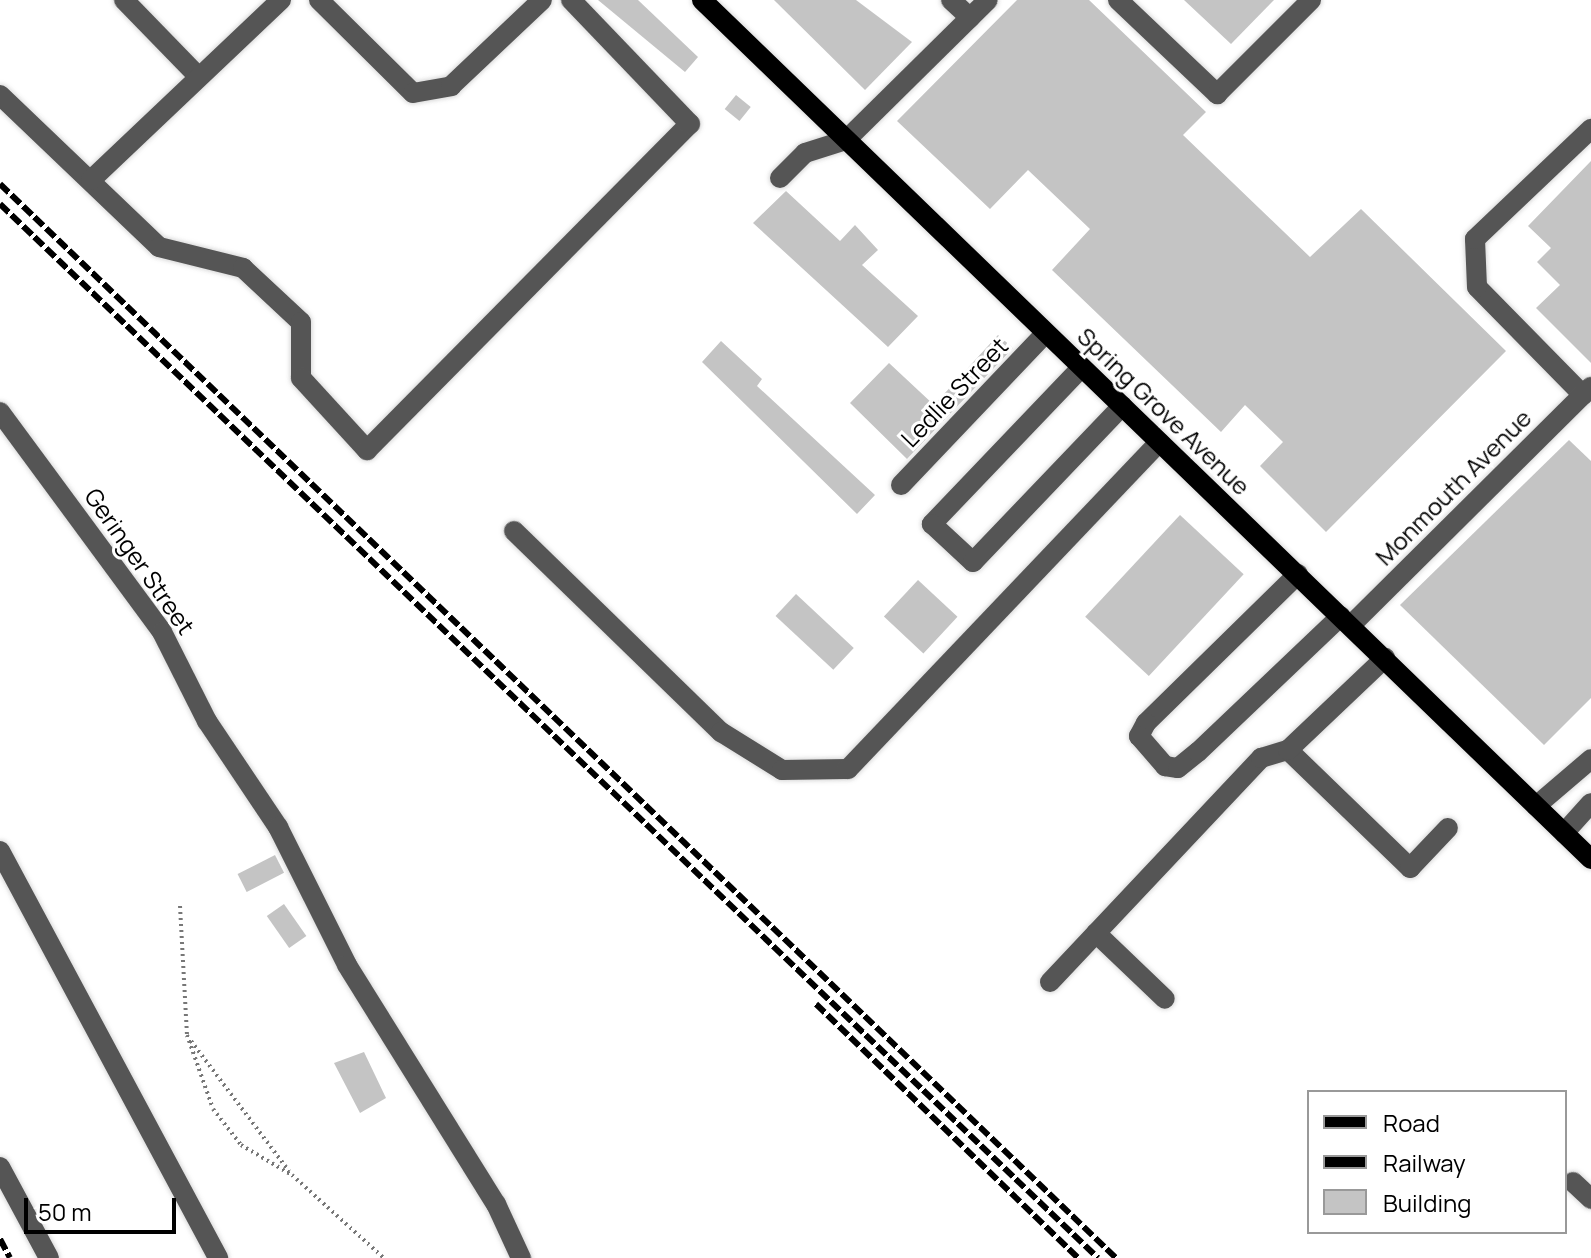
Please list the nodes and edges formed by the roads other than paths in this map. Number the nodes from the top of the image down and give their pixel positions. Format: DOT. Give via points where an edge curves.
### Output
graph roads {
  1 [pos="124,0"];
  2 [pos="281,0"];
  3 [pos="319,0"];
  4 [pos="542,0"];
  5 [pos="571,0"];
  6 [pos="702,0"];
  7 [pos="951,0"];
  8 [pos="988,0"];
  9 [pos="1118,0"];
  10 [pos="1311,0"];
  11 [pos="970,18"];
  12 [pos="199,77"];
  13 [pos="0,95"];
  14 [pos="1591,129"];
  15 [pos="846,140"];
  16 [pos="780,178"];
  17 [pos="91,180"];
  18 [pos="1045,334"];
  19 [pos="1081,368"];
  20 [pos="1587,391"];
  21 [pos="1122,406"];
  22 [pos="0,412"];
  23 [pos="1159,442"];
  24 [pos="901,485"];
  25 [pos="514,531"];
  26 [pos="1298,574"];
  27 [pos="1346,621"];
  28 [pos="1385,658"];
  29 [pos="1288,750"];
  30 [pos="1591,759"];
  31 [pos="1591,803"];
  32 [pos="1536,806"];
  33 [pos="1448,828"];
  34 [pos="1564,833"];
  35 [pos="0,851"];
  36 [pos="1591,859"];
  37 [pos="1096,933"];
  38 [pos="1050,982"];
  39 [pos="1165,999"];
  40 [pos="0,1167"];
  41 [pos="1573,1182"];
  42 [pos="1591,1199"];
  43 [pos="49,1258"];
  44 [pos="218,1258"];
  45 [pos="521,1258"];
  1 -- 12 [label="street"];
  2 -- 12 [label="street"];
  3 -- 4 [label="street" via="413,93 451,86"];
  5 -- 17 [label="street" via="690,124 367,450 301,378 301,322 243,268 159,247"];
  6 -- 15 [label="main road, Spring Grove Avenue"];
  7 -- 11 [label="street"];
  8 -- 11 [label="street"];
  9 -- 10 [label="street" via="1217,94"];
  11 -- 15 [label="street"];
  12 -- 17 [label="street"];
  13 -- 17 [label="street"];
  14 -- 20 [label="street" via="1475,239 1477,287"];
  15 -- 16 [label="street" via="805,153"];
  15 -- 18 [label="main road, Spring Grove Avenue"];
  18 -- 19 [label="main road, Spring Grove Avenue"];
  18 -- 24 [label="street, Ledlie Street"];
  19 -- 21 [label="main road, Spring Grove Avenue"];
  19 -- 21 [label="street" via="932,524 952,543 973,562"];
  20 -- 27 [label="street, Monmouth Avenue"];
  21 -- 23 [label="main road, Spring Grove Avenue"];
  22 -- 45 [label="street, Geringer Street" via="162,632 207,721 278,827 347,965 496,1204"];
  23 -- 25 [label="street" via="848,769 782,770 721,732"];
  23 -- 26 [label="main road, Spring Grove Avenue"];
  26 -- 27 [label="main road, Spring Grove Avenue"];
  26 -- 27 [label="street, Monmouth Avenue" via="1146,723 1139,736 1165,766 1178,768 1198,752"];
  27 -- 28 [label="main road, Spring Grove Avenue"];
  28 -- 29 [label="street"];
  28 -- 32 [label="main road, Spring Grove Avenue"];
  29 -- 33 [label="street" via="1410,868"];
  29 -- 37 [label="street" via="1261,758"];
  30 -- 32 [label="street"];
  31 -- 34 [label="street"];
  32 -- 34 [label="main road, Spring Grove Avenue"];
  34 -- 36 [label="main road, Spring Grove Avenue"];
  35 -- 44 [label="street"];
  37 -- 38 [label="street"];
  37 -- 39 [label="street"];
  40 -- 43 [label="street"];
  41 -- 42 [label="street"];
}
